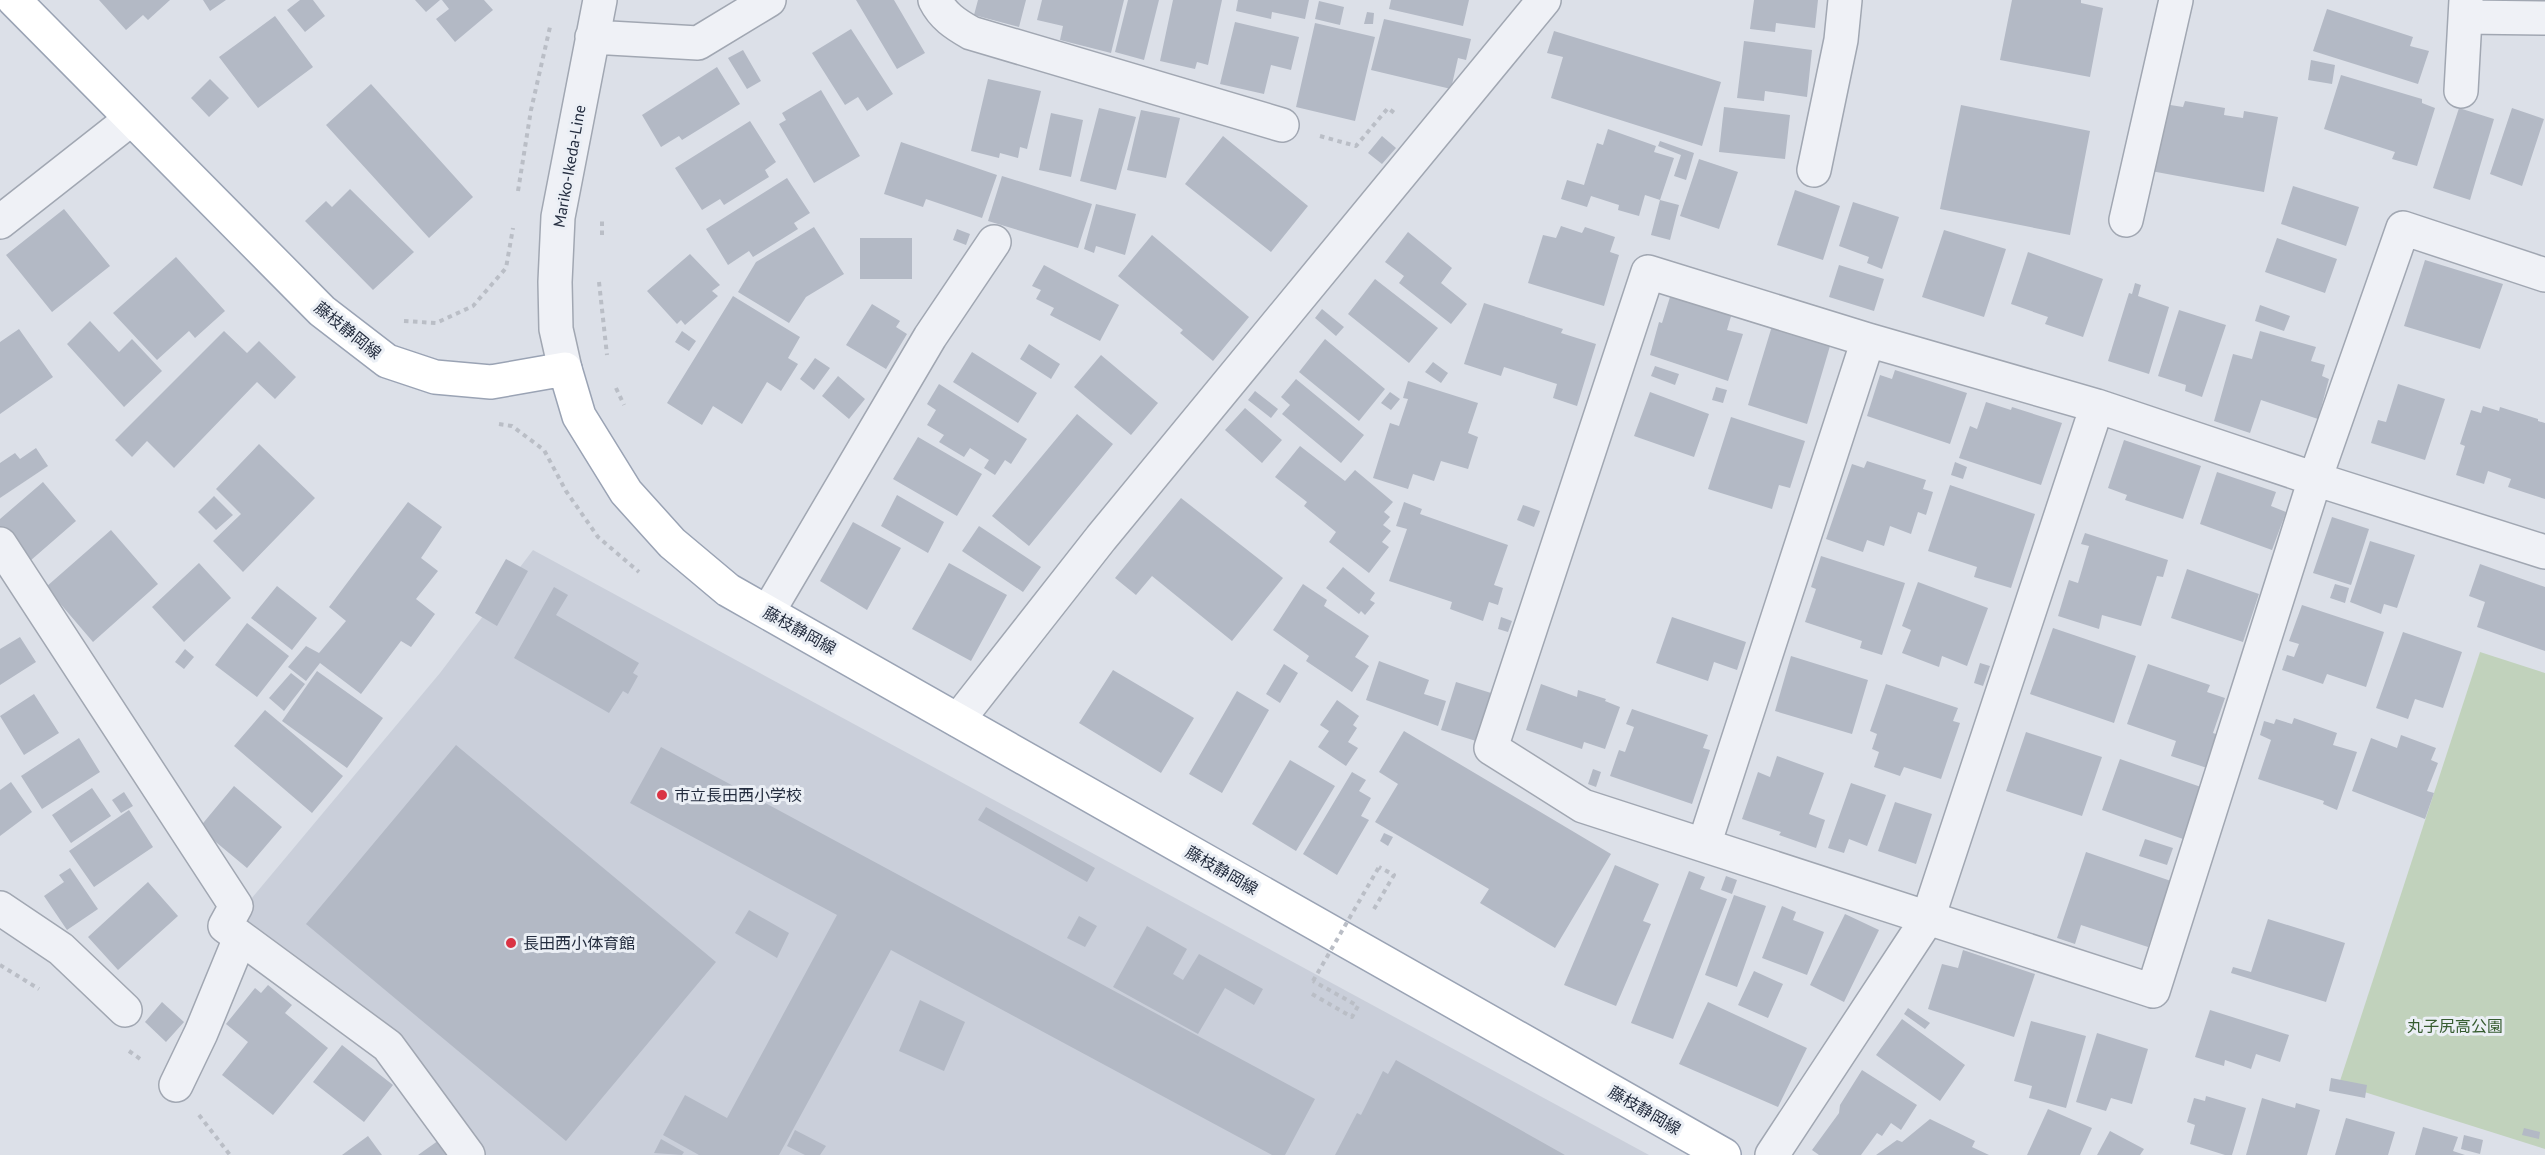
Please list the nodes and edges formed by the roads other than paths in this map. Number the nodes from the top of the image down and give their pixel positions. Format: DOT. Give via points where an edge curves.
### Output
graph roads {
  1 [pos="14,0"];
  2 [pos="600,0"];
  3 [pos="769,0"];
  4 [pos="935,0"];
  5 [pos="1544,0"];
  6 [pos="1845,0"];
  7 [pos="2176,0"];
  8 [pos="2466,9"];
  9 [pos="2545,18"];
  10 [pos="592,37"];
  11 [pos="2461,91"];
  12 [pos="131,119"];
  13 [pos="1282,125"];
  14 [pos="1814,170"];
  15 [pos="2126,220"];
  16 [pos="0,222"];
  17 [pos="994,242"];
  18 [pos="2545,275"];
  19 [pos="1868,340"];
  20 [pos="565,369"];
  21 [pos="2097,406"];
  22 [pos="2314,479"];
  23 [pos="0,544"];
  24 [pos="2545,552"];
  25 [pos="768,612"];
  26 [pos="958,720"];
  27 [pos="1704,845"];
  28 [pos="0,908"];
  29 [pos="1928,918"];
  30 [pos="240,938"];
  31 [pos="125,1010"];
  32 [pos="176,1085"];
  33 [pos="468,1155"];
  34 [pos="1724,1155"];
  35 [pos="1772,1155"];
  1 -- 12 [label="main road, 藤枝静岡線"];
  2 -- 10 [label="street, Mariko-Ikeda-Line"];
  3 -- 10 [label="street" via="698,43"];
  4 -- 13 [label="street" via="953,23 970,33"];
  5 -- 26 [label="street" via="1101,538"];
  6 -- 14 [label="street" via="1841,40"];
  7 -- 15 [label="street"];
  8 -- 9 [label="street"];
  8 -- 11 [label="street"];
  10 -- 20 [label="street, Mariko-Ikeda-Line" via="558,217 556,329"];
  12 -- 16 [label="street"];
  12 -- 20 [label="main road, 藤枝静岡線" via="322,311 387,362 435,377 491,382"];
  17 -- 25 [label="street" via="930,338"];
  18 -- 22 [label="street" via="2403,228"];
  19 -- 21 [label="street"];
  19 -- 27 [label="street"];
  19 -- 27 [label="street" via="1648,272 1491,748 1583,806"];
  20 -- 25 [label="main road, 藤枝静岡線" via="579,416 626,492 680,550 728,590"];
  21 -- 22 [label="street"];
  21 -- 29 [label="street"];
  22 -- 24 [label="street"];
  22 -- 29 [label="street" via="2153,992"];
  23 -- 30 [label="street" via="236,906 225,927"];
  25 -- 26 [label="main road, 藤枝静岡線"];
  26 -- 34 [label="main road, 藤枝静岡線"];
  27 -- 29 [label="street"];
  28 -- 31 [label="street" via="61,949"];
  29 -- 35 [label="street"];
  30 -- 32 [label="street"];
  30 -- 33 [label="street" via="388,1046"];
}
